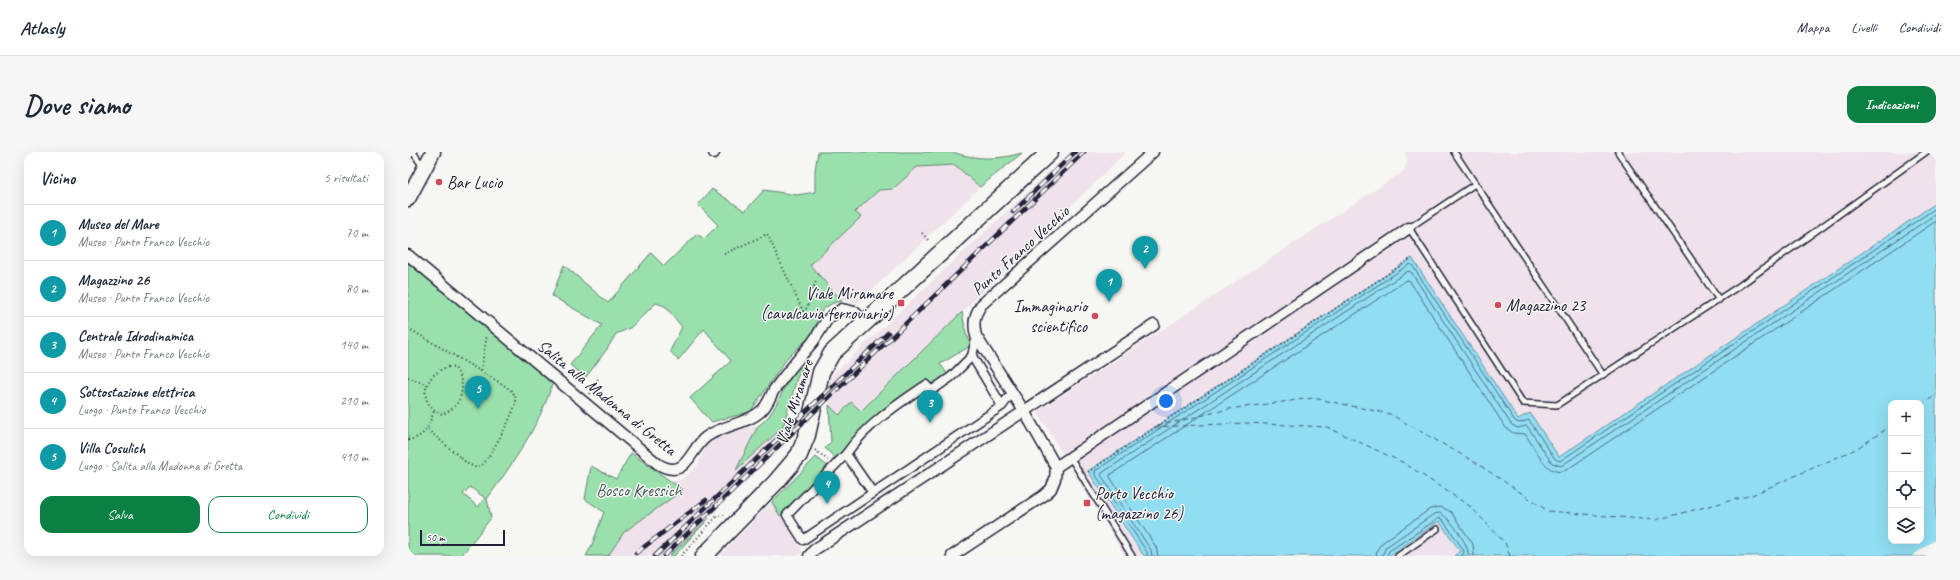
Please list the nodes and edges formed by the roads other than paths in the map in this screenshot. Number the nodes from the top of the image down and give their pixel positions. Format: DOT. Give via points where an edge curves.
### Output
graph roads {
  1 [pos="413,152"];
  2 [pos="433,152"];
  3 [pos="1050,152"];
  4 [pos="1153,152"];
  5 [pos="1454,152"];
  6 [pos="1618,152"];
  7 [pos="1926,152"];
  8 [pos="424,168"];
  9 [pos="1475,184"];
  10 [pos="408,199"];
  11 [pos="1409,228"];
  12 [pos="408,255"];
  13 [pos="1719,300"];
  14 [pos="864,322"];
  15 [pos="1154,325"];
  16 [pos="975,343"];
  17 [pos="972,356"];
  18 [pos="1603,374"];
  19 [pos="1008,398"];
  20 [pos="1002,406"];
  21 [pos="1024,411"];
  22 [pos="846,454"];
  23 [pos="1070,457"];
  24 [pos="1056,467"];
  25 [pos="873,493"];
  26 [pos="1438,529"];
  27 [pos="704,556"];
  28 [pos="809,556"];
  29 [pos="952,556"];
  30 [pos="1132,556"];
  31 [pos="1398,556"];
  1 -- 8 [label="lane"];
  2 -- 8 [label="main road"];
  3 -- 14 [label="main road, Viale Miramare"];
  4 -- 21 [label="street, Punto Franco Vecchio" via="977,311 974,325 976,336"];
  5 -- 9 [label="lane"];
  6 -- 13 [label="lane"];
  7 -- 13 [label="lane"];
  8 -- 10 [label="main road"];
  9 -- 11 [label="lane"];
  9 -- 18 [label="lane"];
  11 -- 18 [label="lane" via="1523,403 1557,405"];
  11 -- 23 [label="street"];
  12 -- 14 [label="street, Salita alla Madonna di Gretta" via="668,470 678,469 688,461 705,438 723,427 752,418 762,410 828,318 842,309 855,312"];
  13 -- 18 [label="lane"];
  14 -- 27 [label="main road, Viale Miramare" via="826,362 818,382 807,435 799,455"];
  15 -- 21 [label="street"];
  16 -- 17 [label="street"];
  17 -- 20 [label="street"];
  17 -- 22 [label="street" via="951,378 931,391 926,385 891,409"];
  19 -- 20 [label="street"];
  20 -- 25 [label="street"];
  21 -- 24 [label="street, Punto Franco Vecchio"];
  21 -- 28 [label="street" via="814,550"];
  22 -- 25 [label="street"];
  22 -- 25 [label="street" via="787,515 803,540"];
  23 -- 24 [label="street"];
  23 -- 30 [label="lane"];
  24 -- 29 [label="street" via="1051,489 1043,496"];
  26 -- 31 [label="lane"];
}
